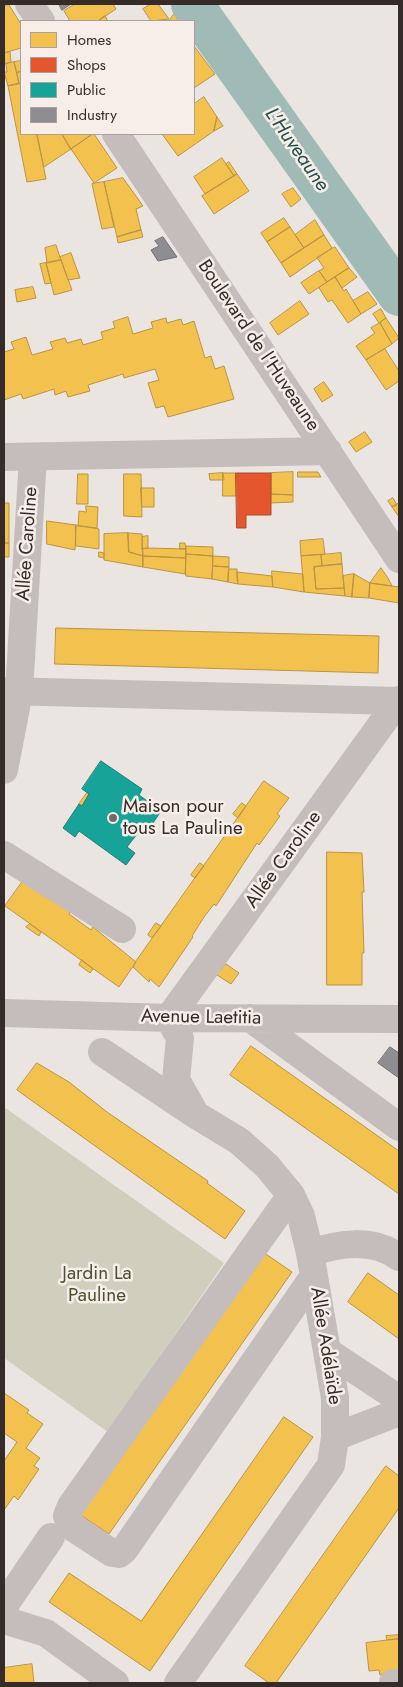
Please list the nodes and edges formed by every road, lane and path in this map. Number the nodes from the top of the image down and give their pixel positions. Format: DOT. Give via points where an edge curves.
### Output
graph roads {
  1 [pos="29,4"];
  2 [pos="40,20"];
  3 [pos="117,135"];
  4 [pos="328,451"];
  5 [pos="4,457"];
  6 [pos="34,457"];
  7 [pos="399,559"];
  8 [pos="11,691"];
  9 [pos="399,701"];
  10 [pos="4,770"];
  11 [pos="4,855"];
  12 [pos="122,930"];
  13 [pos="4,1013"];
  14 [pos="169,1018"];
  15 [pos="250,1018"];
  16 [pos="399,1019"];
  17 [pos="102,1052"];
  18 [pos="196,1115"];
  19 [pos="399,1127"];
  20 [pos="291,1196"];
  21 [pos="399,1258"];
  22 [pos="312,1265"];
  23 [pos="328,1352"];
  24 [pos="399,1400"];
  25 [pos="399,1412"];
  26 [pos="335,1437"];
  27 [pos="51,1537"];
  28 [pos="4,1606"];
  29 [pos="4,1620"];
  30 [pos="399,1682"];
  31 [pos="115,1683"];
  32 [pos="178,1683"];
  33 [pos="393,1683"];
  1 -- 2 [label="street"];
  3 -- 4 [label="street, Boulevard de l'Huveaune"];
  4 -- 6 [label="street"];
  4 -- 7 [label="street, Boulevard de l'Huveaune"];
  5 -- 6 [label="street"];
  6 -- 8 [label="street, Allée Caroline"];
  8 -- 9 [label="street, Allée Caroline"];
  8 -- 10 [label="street, Allée Caroline"];
  9 -- 14 [label="street, Allée Caroline"];
  11 -- 12 [label="street"];
  13 -- 14 [label="street, Avenue Laetitia"];
  14 -- 15 [label="street, Avenue Laetitia"];
  14 -- 18 [label="street, Allée Adélaïde" via="180,1038 176,1080"];
  15 -- 16 [label="street, Avenue Laetitia"];
  15 -- 19 [label="street"];
  17 -- 18 [label="street"];
  18 -- 20 [label="street, Allée Adélaïde" via="239,1141"];
  20 -- 22 [label="street, Allée Adélaïde" via="301,1216"];
  20 -- 22 [label="street" via="71,1506 67,1516 72,1527 112,1554 124,1550"];
  21 -- 22 [label="street" via="372,1244 332,1246"];
  22 -- 23 [label="street, Allée Adélaïde"];
  23 -- 24 [label="street"];
  23 -- 26 [label="street, Allée Adélaïde" via="335,1398"];
  25 -- 26 [label="street"];
  26 -- 32 [label="street, Allée Adélaïde" via="331,1464"];
  27 -- 28 [label="street"];
  29 -- 31 [label="street" via="46,1634"];
  30 -- 33 [label="street"];
}
